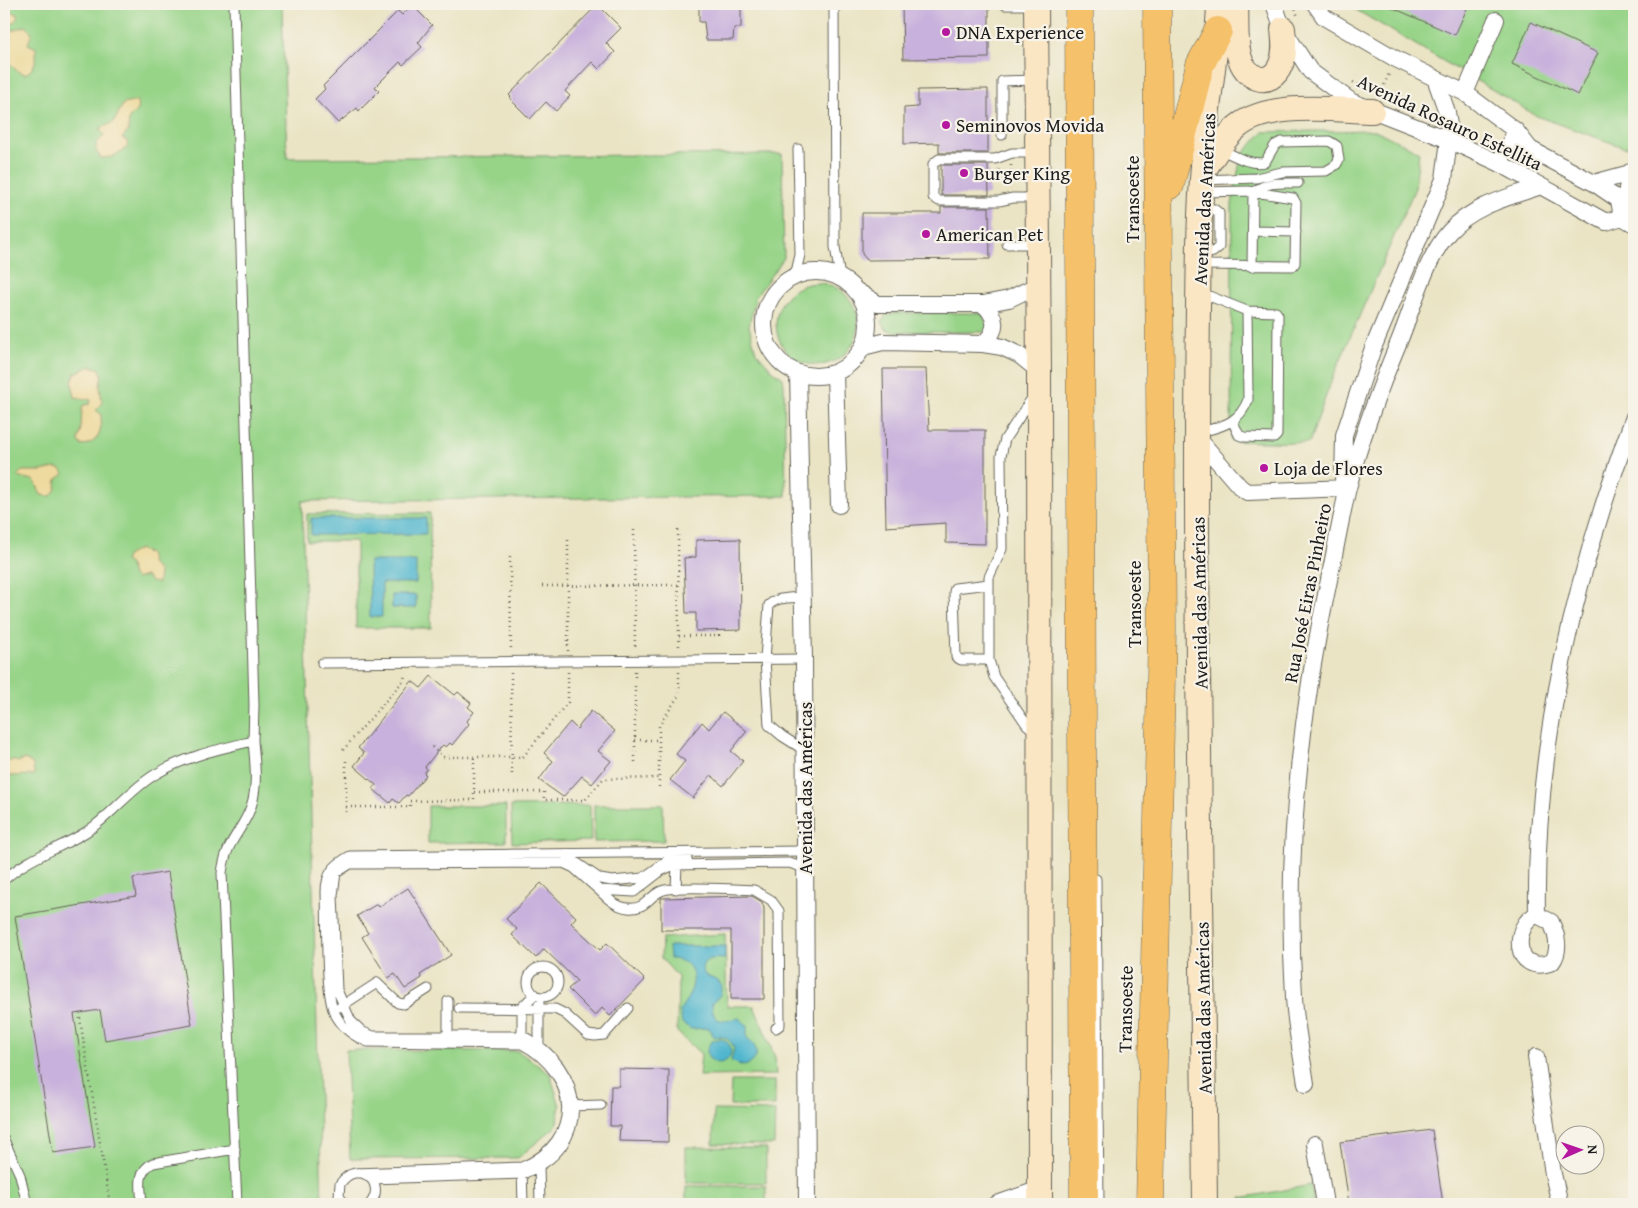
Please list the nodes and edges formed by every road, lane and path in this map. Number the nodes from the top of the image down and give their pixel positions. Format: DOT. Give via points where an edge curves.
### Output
graph roads {
  1 [pos="234,4"];
  2 [pos="834,4"];
  3 [pos="1036,4"];
  4 [pos="1065,4"];
  5 [pos="1079,4"];
  6 [pos="1088,4"];
  7 [pos="1157,4"];
  8 [pos="1219,4"];
  9 [pos="1236,4"];
  10 [pos="1274,4"];
  11 [pos="1294,4"];
  12 [pos="1315,4"];
  13 [pos="1005,5"];
  14 [pos="1496,20"];
  15 [pos="1291,24"];
  16 [pos="1218,31"];
  17 [pos="1079,36"];
  18 [pos="1396,59"];
  19 [pos="1345,78"];
  20 [pos="1435,78"];
  21 [pos="1037,80"];
  22 [pos="1465,93"];
  23 [pos="1376,103"];
  24 [pos="1516,131"];
  25 [pos="1002,135"];
  26 [pos="1449,140"];
  27 [pos="1219,148"];
  28 [pos="798,149"];
  29 [pos="1038,153"];
  30 [pos="1499,163"];
  31 [pos="1632,172"];
  32 [pos="989,180"];
  33 [pos="999,180"];
  34 [pos="1011,180"];
  35 [pos="1020,180"];
  36 [pos="1298,183"];
  37 [pos="1594,183"];
  38 [pos="1541,186"];
  39 [pos="1201,188"];
  40 [pos="1253,192"];
  41 [pos="1038,198"];
  42 [pos="1628,221"];
  43 [pos="1090,222"];
  44 [pos="1253,231"];
  45 [pos="1296,232"];
  46 [pos="1007,244"];
  47 [pos="1038,244"];
  48 [pos="1199,260"];
  49 [pos="1252,267"];
  50 [pos="1160,268"];
  51 [pos="795,276"];
  52 [pos="840,277"];
  53 [pos="1038,285"];
  54 [pos="857,291"];
  55 [pos="1199,292"];
  56 [pos="983,304"];
  57 [pos="1247,311"];
  58 [pos="983,344"];
  59 [pos="863,348"];
  60 [pos="835,372"];
  61 [pos="798,373"];
  62 [pos="1039,380"];
  63 [pos="1634,417"];
  64 [pos="1233,422"];
  65 [pos="1197,436"];
  66 [pos="1346,488"];
  67 [pos="839,505"];
  68 [pos="634,530"];
  69 [pos="568,540"];
  70 [pos="989,584"];
  71 [pos="678,585"];
  72 [pos="542,586"];
  73 [pos="568,586"];
  74 [pos="634,586"];
  75 [pos="802,598"];
  76 [pos="719,631"];
  77 [pos="679,636"];
  78 [pos="765,659"];
  79 [pos="804,659"];
  80 [pos="568,660"];
  81 [pos="635,660"];
  82 [pos="989,660"];
  83 [pos="405,662"];
  84 [pos="322,663"];
  85 [pos="1039,734"];
  86 [pos="635,740"];
  87 [pos="659,740"];
  88 [pos="253,741"];
  89 [pos="432,747"];
  90 [pos="343,750"];
  91 [pos="804,750"];
  92 [pos="474,757"];
  93 [pos="346,761"];
  94 [pos="635,762"];
  95 [pos="659,778"];
  96 [pos="474,792"];
  97 [pos="346,807"];
  98 [pos="346,816"];
  99 [pos="564,854"];
  100 [pos="805,859"];
  101 [pos="676,865"];
  102 [pos="1096,867"];
  103 [pos="4,880"];
  104 [pos="676,889"];
  105 [pos="599,890"];
  106 [pos="1537,915"];
  107 [pos="428,989"];
  108 [pos="448,1001"];
  109 [pos="343,1004"];
  110 [pos="522,1007"];
  111 [pos="459,1008"];
  112 [pos="538,1008"];
  113 [pos="628,1008"];
  114 [pos="333,1010"];
  115 [pos="79,1013"];
  116 [pos="776,1028"];
  117 [pos="448,1040"];
  118 [pos="522,1040"];
  119 [pos="539,1048"];
  120 [pos="1536,1057"];
  121 [pos="1306,1084"];
  122 [pos="571,1106"];
  123 [pos="601,1106"];
  124 [pos="4,1140"];
  125 [pos="1315,1144"];
  126 [pos="235,1149"];
  127 [pos="539,1164"];
  128 [pos="522,1171"];
  129 [pos="354,1172"];
  130 [pos="371,1179"];
  131 [pos="1040,1197"];
  132 [pos="28,1204"];
  133 [pos="110,1204"];
  134 [pos="142,1204"];
  135 [pos="237,1204"];
  136 [pos="343,1204"];
  137 [pos="370,1204"];
  138 [pos="522,1204"];
  139 [pos="530,1204"];
  140 [pos="540,1204"];
  141 [pos="807,1204"];
  142 [pos="997,1204"];
  143 [pos="1084,1204"];
  144 [pos="1099,1204"];
  145 [pos="1150,1204"];
  146 [pos="1205,1204"];
  147 [pos="1325,1204"];
  148 [pos="1560,1204"];
  1 -- 88 [label="lane" via="249,475"];
  2 -- 52 [label="lane" via="835,247"];
  3 -- 13 [label="lane"];
  3 -- 21 [label="main road"];
  4 -- 17 [label="highway" via="1069,22"];
  5 -- 17 [label="highway"];
  6 -- 43 [label="lane"];
  7 -- 50 [label="highway, Avenida das Américas"];
  8 -- 16 [label="main road, Avenida das Américas"];
  9 -- 15 [label="main road" via="1239,55 1254,78 1263,80 1272,76 1281,65"];
  10 -- 15 [label="street, Avenida Rosauro Estellita"];
  11 -- 15 [label="path"];
  12 -- 18 [label="street, Avenida Rosauro Estellita" via="1324,16"];
  14 -- 22 [label="street"];
  15 -- 23 [label="street, Avenida Rosauro Estellita" via="1310,71 1352,102"];
  16 -- 39 [label="main road, Avenida das Américas"];
  16 -- 50 [label="highway" via="1200,65 1172,169 1168,231"];
  17 -- 143 [label="highway"];
  18 -- 20 [label="street, Avenida Rosauro Estellita"];
  18 -- 23 [label="path"];
  19 -- 23 [label="path"];
  20 -- 22 [label="street, Avenida Rosauro Estellita"];
  20 -- 26 [label="street" via="1447,112"];
  21 -- 25 [label="lane" via="1002,80"];
  21 -- 29 [label="main road"];
  22 -- 24 [label="street, Avenida Rosauro Estellita"];
  23 -- 26 [label="street, Avenida Rosauro Estellita"];
  23 -- 27 [label="main road" via="1275,112 1244,122"];
  24 -- 30 [label="street"];
  24 -- 37 [label="street, Avenida Rosauro Estellita" via="1530,149"];
  26 -- 30 [label="street, Avenida Rosauro Estellita"];
  26 -- 66 [label="street" via="1444,179 1373,348 1344,435"];
  27 -- 39 [label="main road"];
  27 -- 39 [label="lane" via="1261,163 1281,142 1329,142 1338,146 1339,160 1326,171 1282,172"];
  28 -- 51 [label="lane" via="800,255"];
  29 -- 41 [label="main road"];
  29 -- 41 [label="lane" via="1012,153 995,159 938,159 933,164 934,197 939,202"];
  30 -- 38 [label="street, Avenida Rosauro Estellita"];
  31 -- 37 [label="street"];
  31 -- 42 [label="street"];
  32 -- 33 [label="path"];
  33 -- 34 [label="path"];
  33 -- 34 [label="path" via="999,165 1011,165"];
  34 -- 35 [label="path"];
  36 -- 40 [label="lane" via="1271,183"];
  37 -- 42 [label="street, Avenida Rosauro Estellita" via="1619,200"];
  38 -- 42 [label="street, Avenida Rosauro Estellita" via="1606,222"];
  38 -- 66 [label="street, Rua José Eiras Pinheiro" via="1467,216 1448,233 1433,258 1391,360"];
  39 -- 40 [label="lane"];
  39 -- 48 [label="main road, Avenida das Américas"];
  40 -- 44 [label="lane"];
  40 -- 45 [label="lane" via="1293,198 1296,203"];
  41 -- 47 [label="main road"];
  44 -- 45 [label="lane"];
  44 -- 49 [label="lane"];
  45 -- 49 [label="lane" via="1293,266"];
  46 -- 47 [label="lane"];
  47 -- 53 [label="main road"];
  48 -- 49 [label="lane"];
  48 -- 55 [label="main road, Avenida das Américas"];
  50 -- 145 [label="highway, Avenida das Américas" via="1162,629"];
  51 -- 52 [label="street" via="824,272"];
  51 -- 61 [label="street" via="778,288 768,302 764,319 765,336 772,352"];
  52 -- 54 [label="street"];
  53 -- 56 [label="street" via="1009,299"];
  53 -- 62 [label="main road"];
  54 -- 56 [label="street" via="878,304"];
  54 -- 59 [label="street" via="865,304 868,319 868,334"];
  55 -- 57 [label="lane"];
  55 -- 65 [label="main road, Avenida das Américas"];
  56 -- 58 [label="street" via="992,313 994,327 991,337"];
  57 -- 64 [label="lane" via="1248,400"];
  57 -- 64 [label="lane" via="1276,312 1278,316 1277,435 1274,438 1244,437 1239,435"];
  58 -- 59 [label="street" via="883,342"];
  58 -- 62 [label="street" via="1002,347 1019,355"];
  59 -- 60 [label="street" via="851,362"];
  60 -- 61 [label="street" via="810,376"];
  60 -- 67 [label="street"];
  61 -- 75 [label="street, Avenida das Américas"];
  62 -- 70 [label="lane" via="1005,438 1001,456 1002,549"];
  62 -- 85 [label="main road"];
  63 -- 106 [label="street" via="1590,545 1557,687 1544,793"];
  64 -- 65 [label="lane"];
  65 -- 66 [label="street" via="1247,492"];
  65 -- 146 [label="main road, Avenida das Américas"];
  66 -- 121 [label="street, Rua José Eiras Pinheiro" via="1305,710 1295,814 1292,897 1294,997"];
  68 -- 74 [label="path"];
  69 -- 73 [label="path"];
  70 -- 82 [label="lane"];
  70 -- 82 [label="lane" via="960,586 954,592 956,657 961,660"];
  71 -- 74 [label="path"];
  72 -- 73 [label="path"];
  73 -- 74 [label="path"];
  73 -- 80 [label="path"];
  74 -- 81 [label="path"];
  75 -- 78 [label="lane" via="782,599 769,605"];
  75 -- 79 [label="street, Avenida das Américas"];
  76 -- 77 [label="path" via="719,636"];
  78 -- 79 [label="lane"];
  78 -- 81 [label="lane"];
  78 -- 91 [label="lane" via="770,725"];
  79 -- 91 [label="street, Avenida das Américas"];
  80 -- 81 [label="lane"];
  80 -- 83 [label="lane"];
  80 -- 92 [label="path" via="568,702 523,757"];
  81 -- 86 [label="path"];
  82 -- 85 [label="lane" via="994,677 1027,725"];
  83 -- 84 [label="lane"];
  83 -- 90 [label="path" via="404,680"];
  85 -- 131 [label="main road"];
  86 -- 87 [label="path"];
  86 -- 94 [label="path"];
  88 -- 103 [label="lane" via="193,756 155,774 87,832 15,869"];
  88 -- 126 [label="lane" via="254,790 249,813 224,852 222,874"];
  89 -- 92 [label="path" via="443,757"];
  91 -- 100 [label="street, Avenida das Américas"];
  92 -- 96 [label="path"];
  93 -- 97 [label="path"];
  95 -- 96 [label="path" via="603,779 585,800 544,800 544,792"];
  96 -- 97 [label="path" via="474,800 410,801 410,807"];
  97 -- 98 [label="path"];
  99 -- 100 [label="lane"];
  99 -- 100 [label="lane" via="600,879 620,881 643,878 667,860 677,858"];
  99 -- 114 [label="lane" via="350,856 340,862 332,869 326,883"];
  100 -- 101 [label="lane" via="789,863"];
  100 -- 141 [label="street, Avenida das Américas"];
  101 -- 104 [label="lane"];
  101 -- 105 [label="lane" via="661,871 634,892"];
  102 -- 144 [label="lane, Transoeste"];
  104 -- 105 [label="lane" via="661,891 641,907 634,908 616,904"];
  104 -- 116 [label="lane" via="754,890 771,900 779,911 780,1025"];
  105 -- 109 [label="lane" via="574,868 563,863 350,864 336,872 333,895 337,990"];
  107 -- 109 [label="lane" via="404,1004 398,1003 377,982"];
  108 -- 117 [label="lane"];
  109 -- 114 [label="lane"];
  109 -- 117 [label="lane" via="351,1021 373,1036"];
  110 -- 111 [label="lane"];
  110 -- 112 [label="lane"];
  110 -- 112 [label="lane" via="538,995"];
  110 -- 118 [label="lane"];
  112 -- 113 [label="lane" via="565,1014 583,1032 595,1036 604,1035"];
  112 -- 119 [label="lane"];
  114 -- 117 [label="lane" via="343,1027 368,1042"];
  115 -- 133 [label="path"];
  117 -- 118 [label="lane"];
  118 -- 119 [label="lane"];
  119 -- 122 [label="lane" via="555,1069"];
  120 -- 148 [label="street"];
  122 -- 123 [label="lane"];
  122 -- 127 [label="lane" via="556,1143"];
  124 -- 132 [label="lane"];
  125 -- 147 [label="street"];
  126 -- 134 [label="lane" via="153,1163 144,1168 140,1175"];
  126 -- 135 [label="lane"];
  127 -- 128 [label="lane"];
  127 -- 140 [label="lane"];
  128 -- 129 [label="lane"];
  128 -- 130 [label="lane"];
  128 -- 138 [label="lane"];
  129 -- 130 [label="lane" via="361,1172"];
  129 -- 136 [label="lane" via="340,1184 338,1190"];
  130 -- 137 [label="lane" via="376,1190"];
  131 -- 142 [label="street"];
  139 -- 140 [label="lane"];
}
